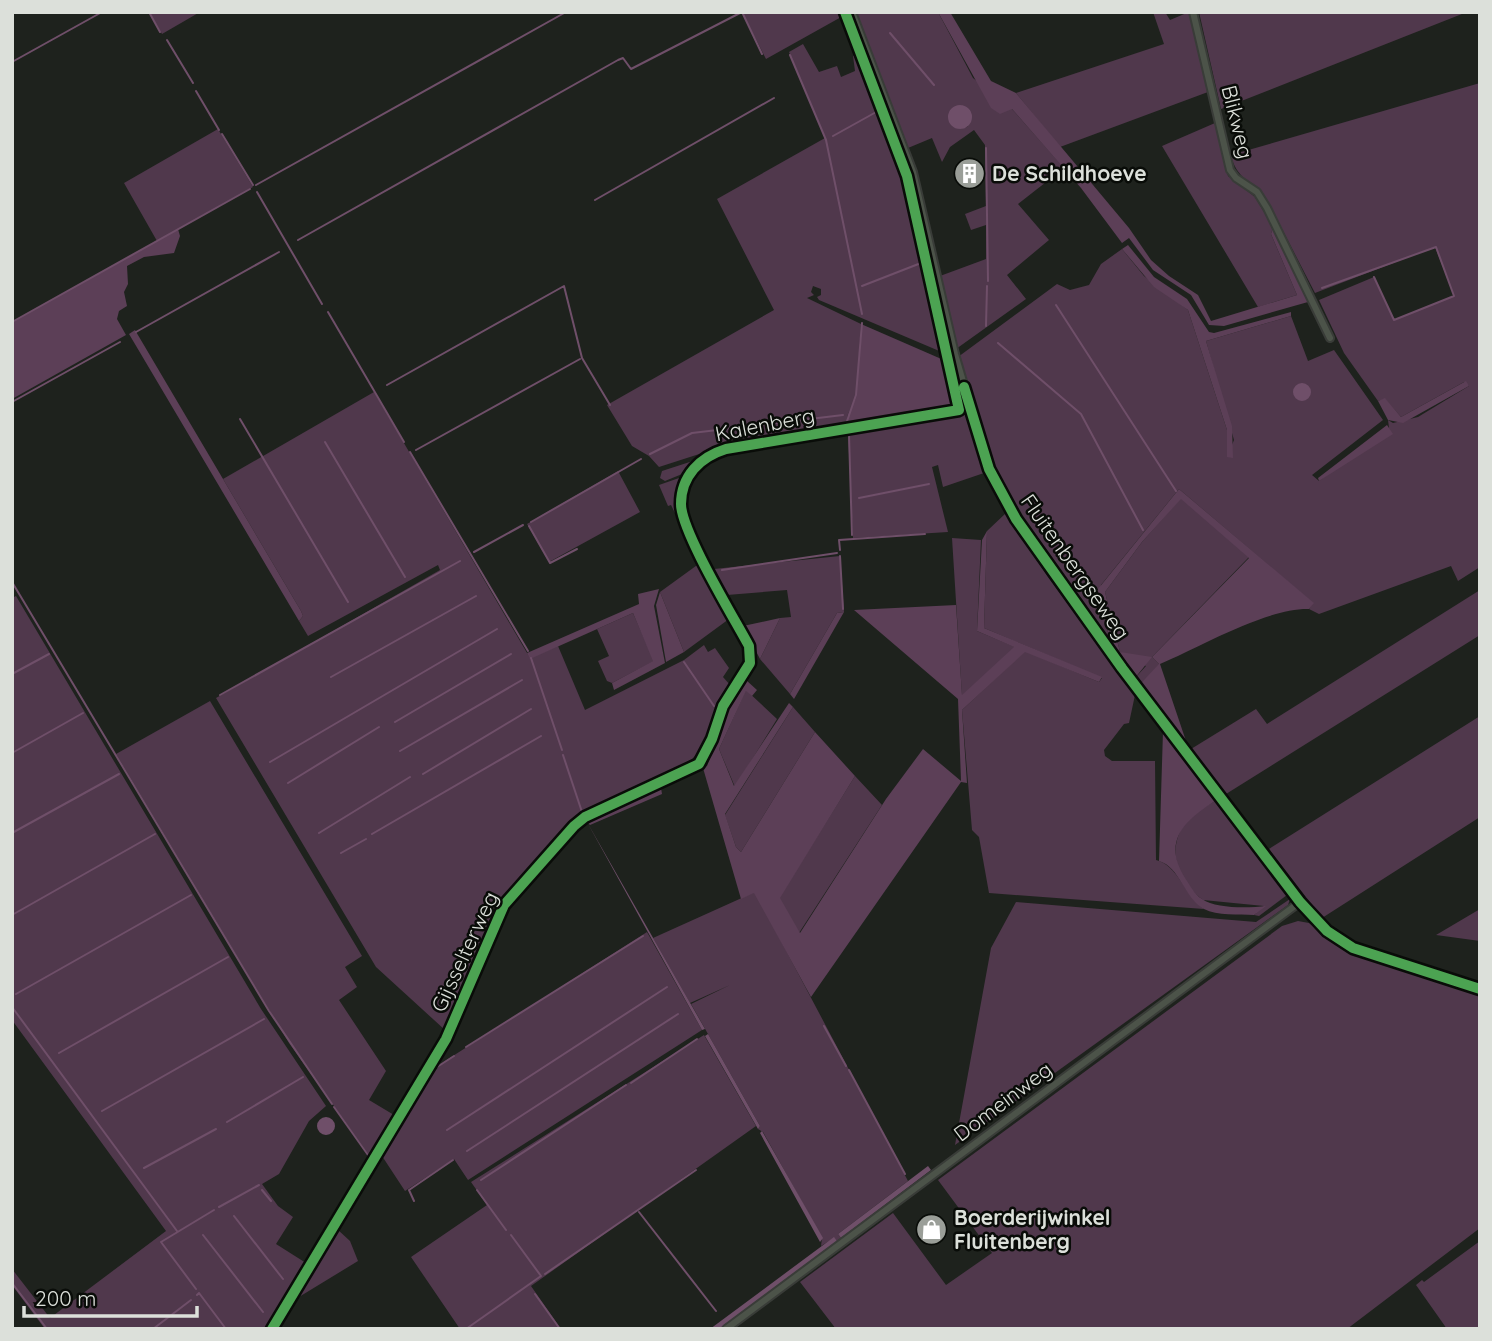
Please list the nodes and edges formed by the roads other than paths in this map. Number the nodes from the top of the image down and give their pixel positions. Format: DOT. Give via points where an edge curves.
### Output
graph roads {
  1 [pos="852,12"];
  2 [pos="1193,12"];
  3 [pos="1330,338"];
  4 [pos="970,408"];
  5 [pos="751,656"];
  6 [pos="1300,902"];
  7 [pos="1480,989"];
  8 [pos="272,1329"];
  9 [pos="726,1329"];
  1 -- 4 [label="street, Fluitenbergseweg" via="913,172"];
  2 -- 3 [label="street, Blikweg" via="1230,170 1257,192 1267,208"];
  4 -- 5 [label="street, Kalenberg" via="726,449 697,464 682,491 684,520"];
  4 -- 6 [label="street, Fluitenbergseweg" via="989,469 1016,519 1122,668"];
  5 -- 8 [label="street, Gijsselterweg" via="723,706 699,764 585,817 504,905 446,1039"];
  6 -- 7 [label="street, Fluitenbergseweg" via="1327,931 1353,948"];
  6 -- 9 [label="street, Domeinweg"];
}
